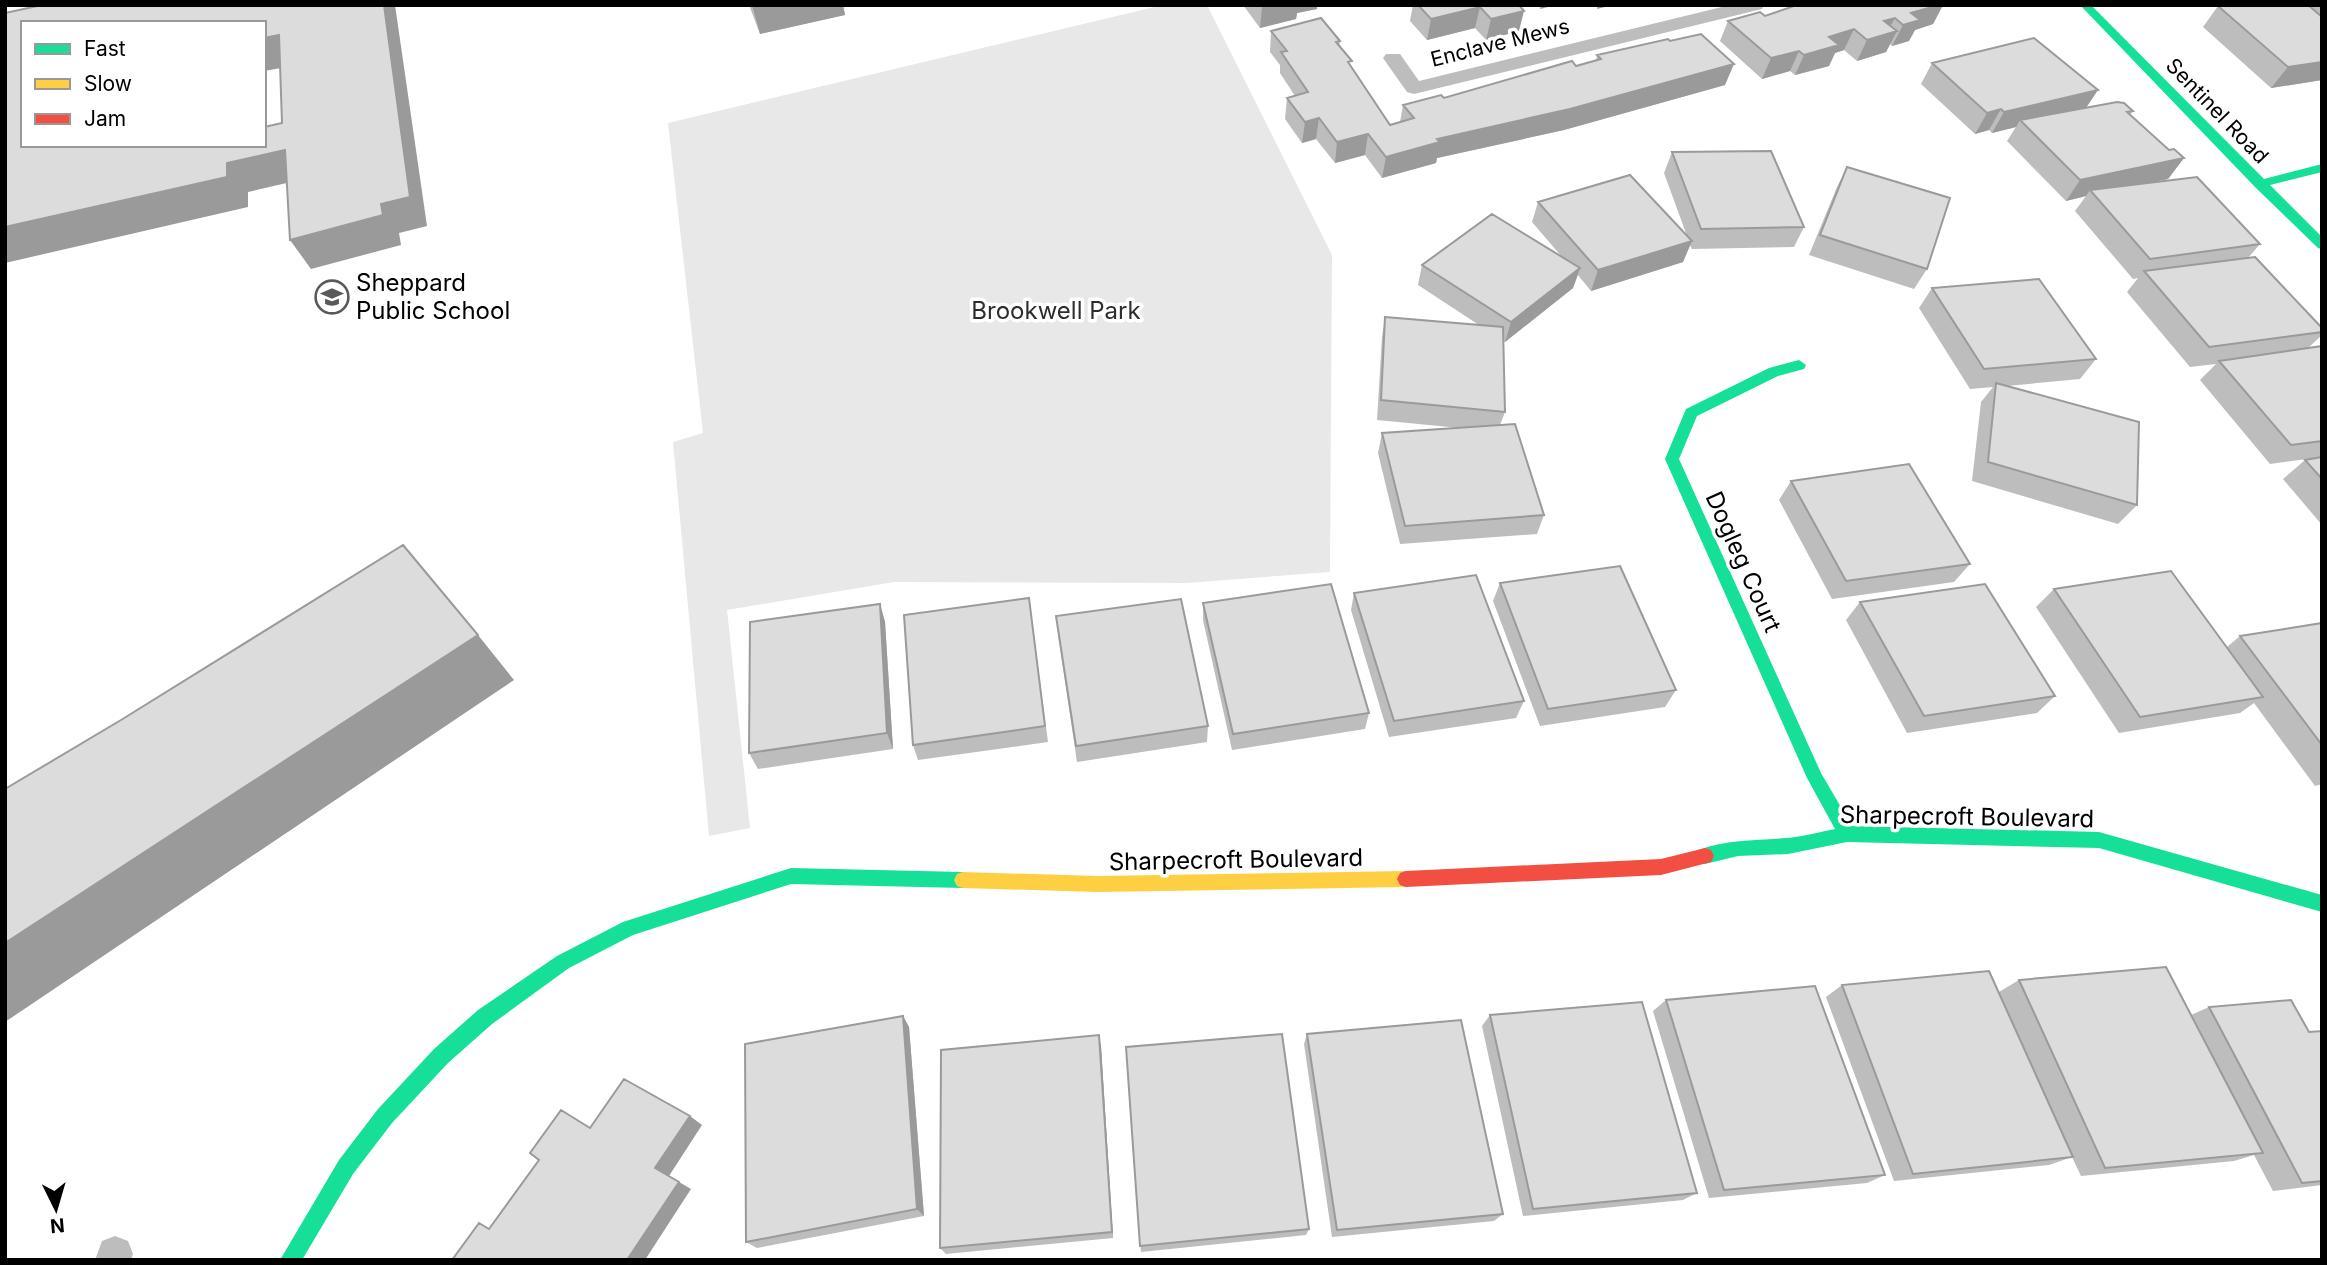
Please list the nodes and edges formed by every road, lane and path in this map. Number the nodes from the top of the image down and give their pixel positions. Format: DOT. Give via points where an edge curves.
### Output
graph roads {
  1 [pos="1755,5"];
  2 [pos="2085,5"];
  3 [pos="1393,58"];
  4 [pos="2322,168"];
  5 [pos="2259,184"];
  6 [pos="2322,245"];
  7 [pos="1799,365"];
  8 [pos="1847,834"];
  9 [pos="2322,904"];
  10 [pos="290,1260"];
  1 -- 3 [label="lane, Enclave Mews" via="1414,88"];
  2 -- 5 [label="street, Sentinel Road"];
  4 -- 5 [label="street"];
  5 -- 6 [label="street, Sentinel Road"];
  7 -- 8 [label="street, Dogleg Court" via="1774,372 1691,413 1672,460 1815,778"];
  8 -- 9 [label="street, Sharpecroft Boulevard" via="2099,840"];
  8 -- 10 [label="street, Sharpecroft Boulevard" via="1788,846 1738,848 1661,867 1419,880 1098,884 791,876 629,928 563,962 493,1011 441,1056 385,1116 346,1167"];
}
